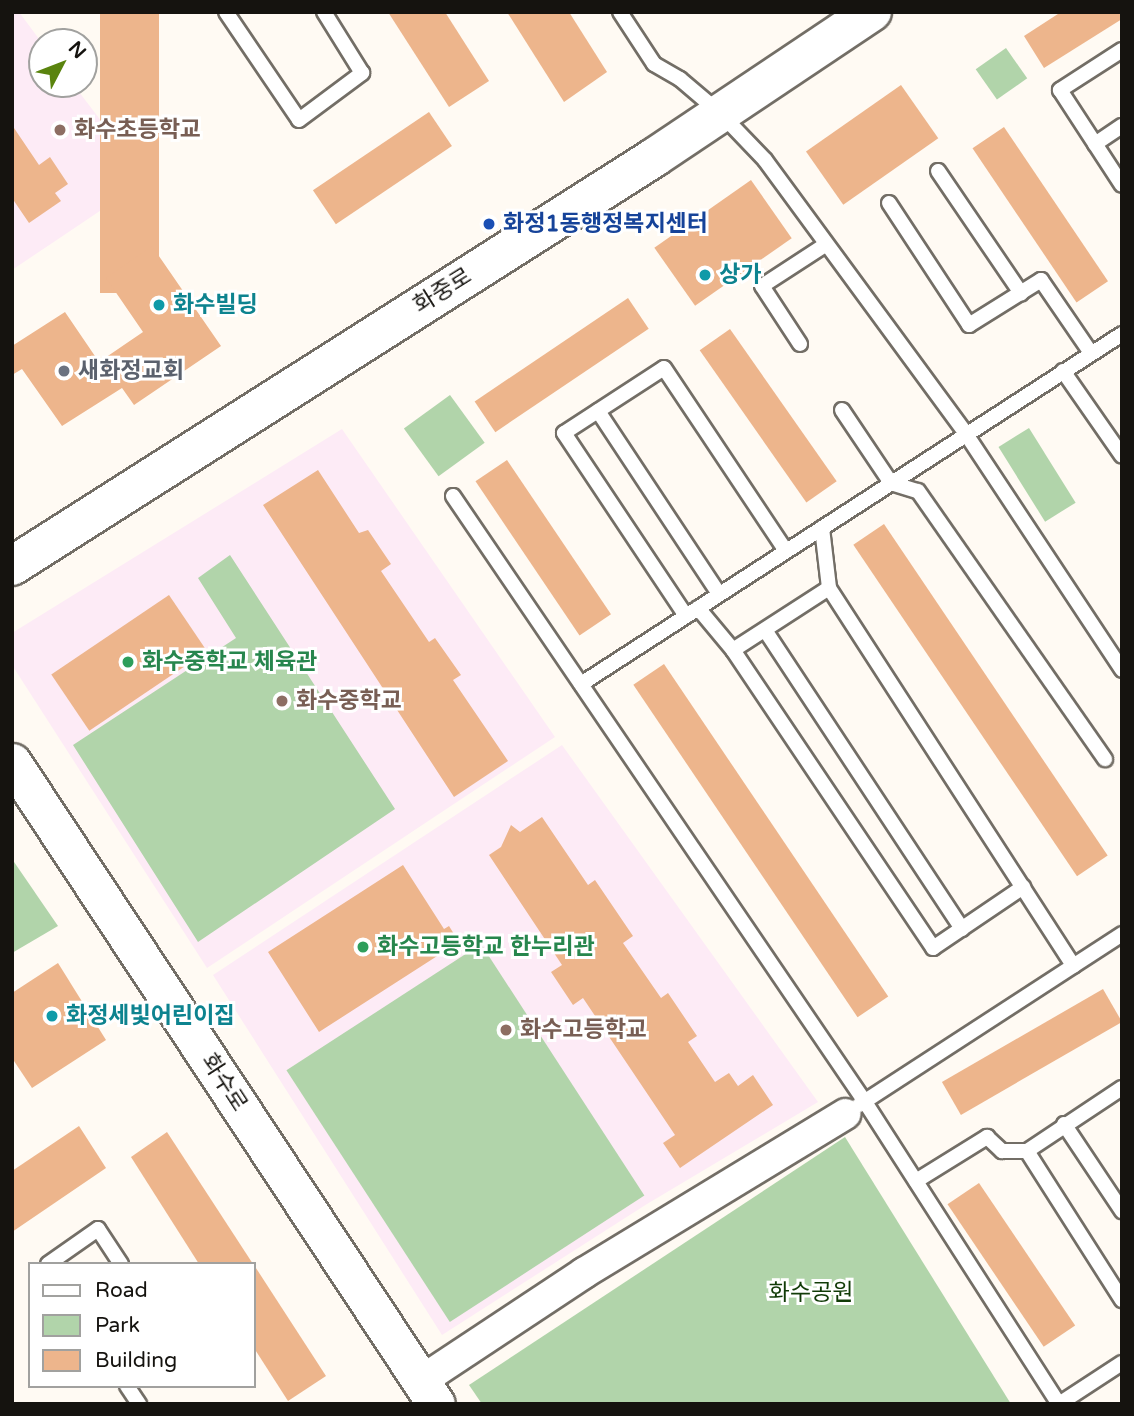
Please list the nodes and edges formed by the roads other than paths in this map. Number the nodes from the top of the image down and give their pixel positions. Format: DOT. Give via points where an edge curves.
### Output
graph roads {
  1 [pos="226,12"];
  2 [pos="324,12"];
  3 [pos="620,12"];
  4 [pos="872,12"];
  5 [pos="1122,50"];
  6 [pos="720,113"];
  7 [pos="1122,126"];
  8 [pos="1095,144"];
  9 [pos="938,170"];
  10 [pos="1122,185"];
  11 [pos="889,203"];
  12 [pos="825,245"];
  13 [pos="1021,293"];
  14 [pos="1122,334"];
  15 [pos="800,344"];
  16 [pos="1091,353"];
  17 [pos="1063,371"];
  18 [pos="598,411"];
  19 [pos="842,411"];
  20 [pos="966,435"];
  21 [pos="1122,456"];
  22 [pos="891,483"];
  23 [pos="453,496"];
  24 [pos="822,528"];
  25 [pos="786,551"];
  26 [pos="12,566"];
  27 [pos="829,588"];
  28 [pos="719,594"];
  29 [pos="692,612"];
  30 [pos="765,630"];
  31 [pos="733,650"];
  32 [pos="1122,670"];
  33 [pos="581,684"];
  34 [pos="1105,759"];
  35 [pos="12,762"];
  36 [pos="1023,887"];
  37 [pos="962,929"];
  38 [pos="1122,934"];
  39 [pos="1074,965"];
  40 [pos="1122,1088"];
  41 [pos="855,1108"];
  42 [pos="1064,1124"];
  43 [pos="1027,1151"];
  44 [pos="916,1181"];
  45 [pos="1122,1211"];
  46 [pos="51,1262"];
  47 [pos="120,1262"];
  48 [pos="1122,1300"];
  49 [pos="1122,1363"];
  50 [pos="429,1392"];
  1 -- 2 [label="lane" via="299,120 362,73"];
  3 -- 6 [label="lane" via="654,64"];
  4 -- 6 [label="main road, 화중로"];
  5 -- 8 [label="lane" via="1060,90"];
  6 -- 12 [label="lane" via="765,160"];
  6 -- 26 [label="main road, 화중로"];
  7 -- 8 [label="lane"];
  8 -- 10 [label="lane"];
  9 -- 13 [label="lane"];
  11 -- 13 [label="lane" via="969,324"];
  12 -- 15 [label="lane" via="762,286"];
  12 -- 20 [label="lane"];
  13 -- 16 [label="lane" via="1041,280"];
  14 -- 16 [label="lane"];
  16 -- 17 [label="lane"];
  17 -- 20 [label="lane"];
  17 -- 21 [label="lane"];
  18 -- 25 [label="lane" via="664,368"];
  18 -- 28 [label="lane"];
  18 -- 29 [label="lane" via="564,433"];
  19 -- 22 [label="lane"];
  20 -- 22 [label="lane"];
  20 -- 32 [label="lane"];
  22 -- 24 [label="lane"];
  22 -- 34 [label="lane" via="918,491"];
  23 -- 33 [label="lane"];
  24 -- 25 [label="lane"];
  24 -- 27 [label="lane"];
  25 -- 28 [label="lane"];
  27 -- 30 [label="lane"];
  27 -- 36 [label="lane"];
  28 -- 29 [label="lane"];
  29 -- 31 [label="lane"];
  29 -- 33 [label="lane"];
  30 -- 31 [label="lane"];
  30 -- 37 [label="lane"];
  31 -- 37 [label="lane" via="933,948"];
  33 -- 41 [label="lane"];
  35 -- 50 [label="street, 화수로"];
  36 -- 37 [label="lane"];
  36 -- 39 [label="lane"];
  38 -- 39 [label="lane"];
  39 -- 41 [label="lane"];
  40 -- 42 [label="lane"];
  41 -- 44 [label="lane"];
  41 -- 50 [label="street" via="584,1273"];
  42 -- 43 [label="lane"];
  42 -- 45 [label="lane"];
  43 -- 44 [label="lane" via="1002,1150 987,1137"];
  43 -- 48 [label="lane"];
  44 -- 49 [label="lane" via="1059,1404"];
  46 -- 47 [label="lane" via="98,1229"];
}
